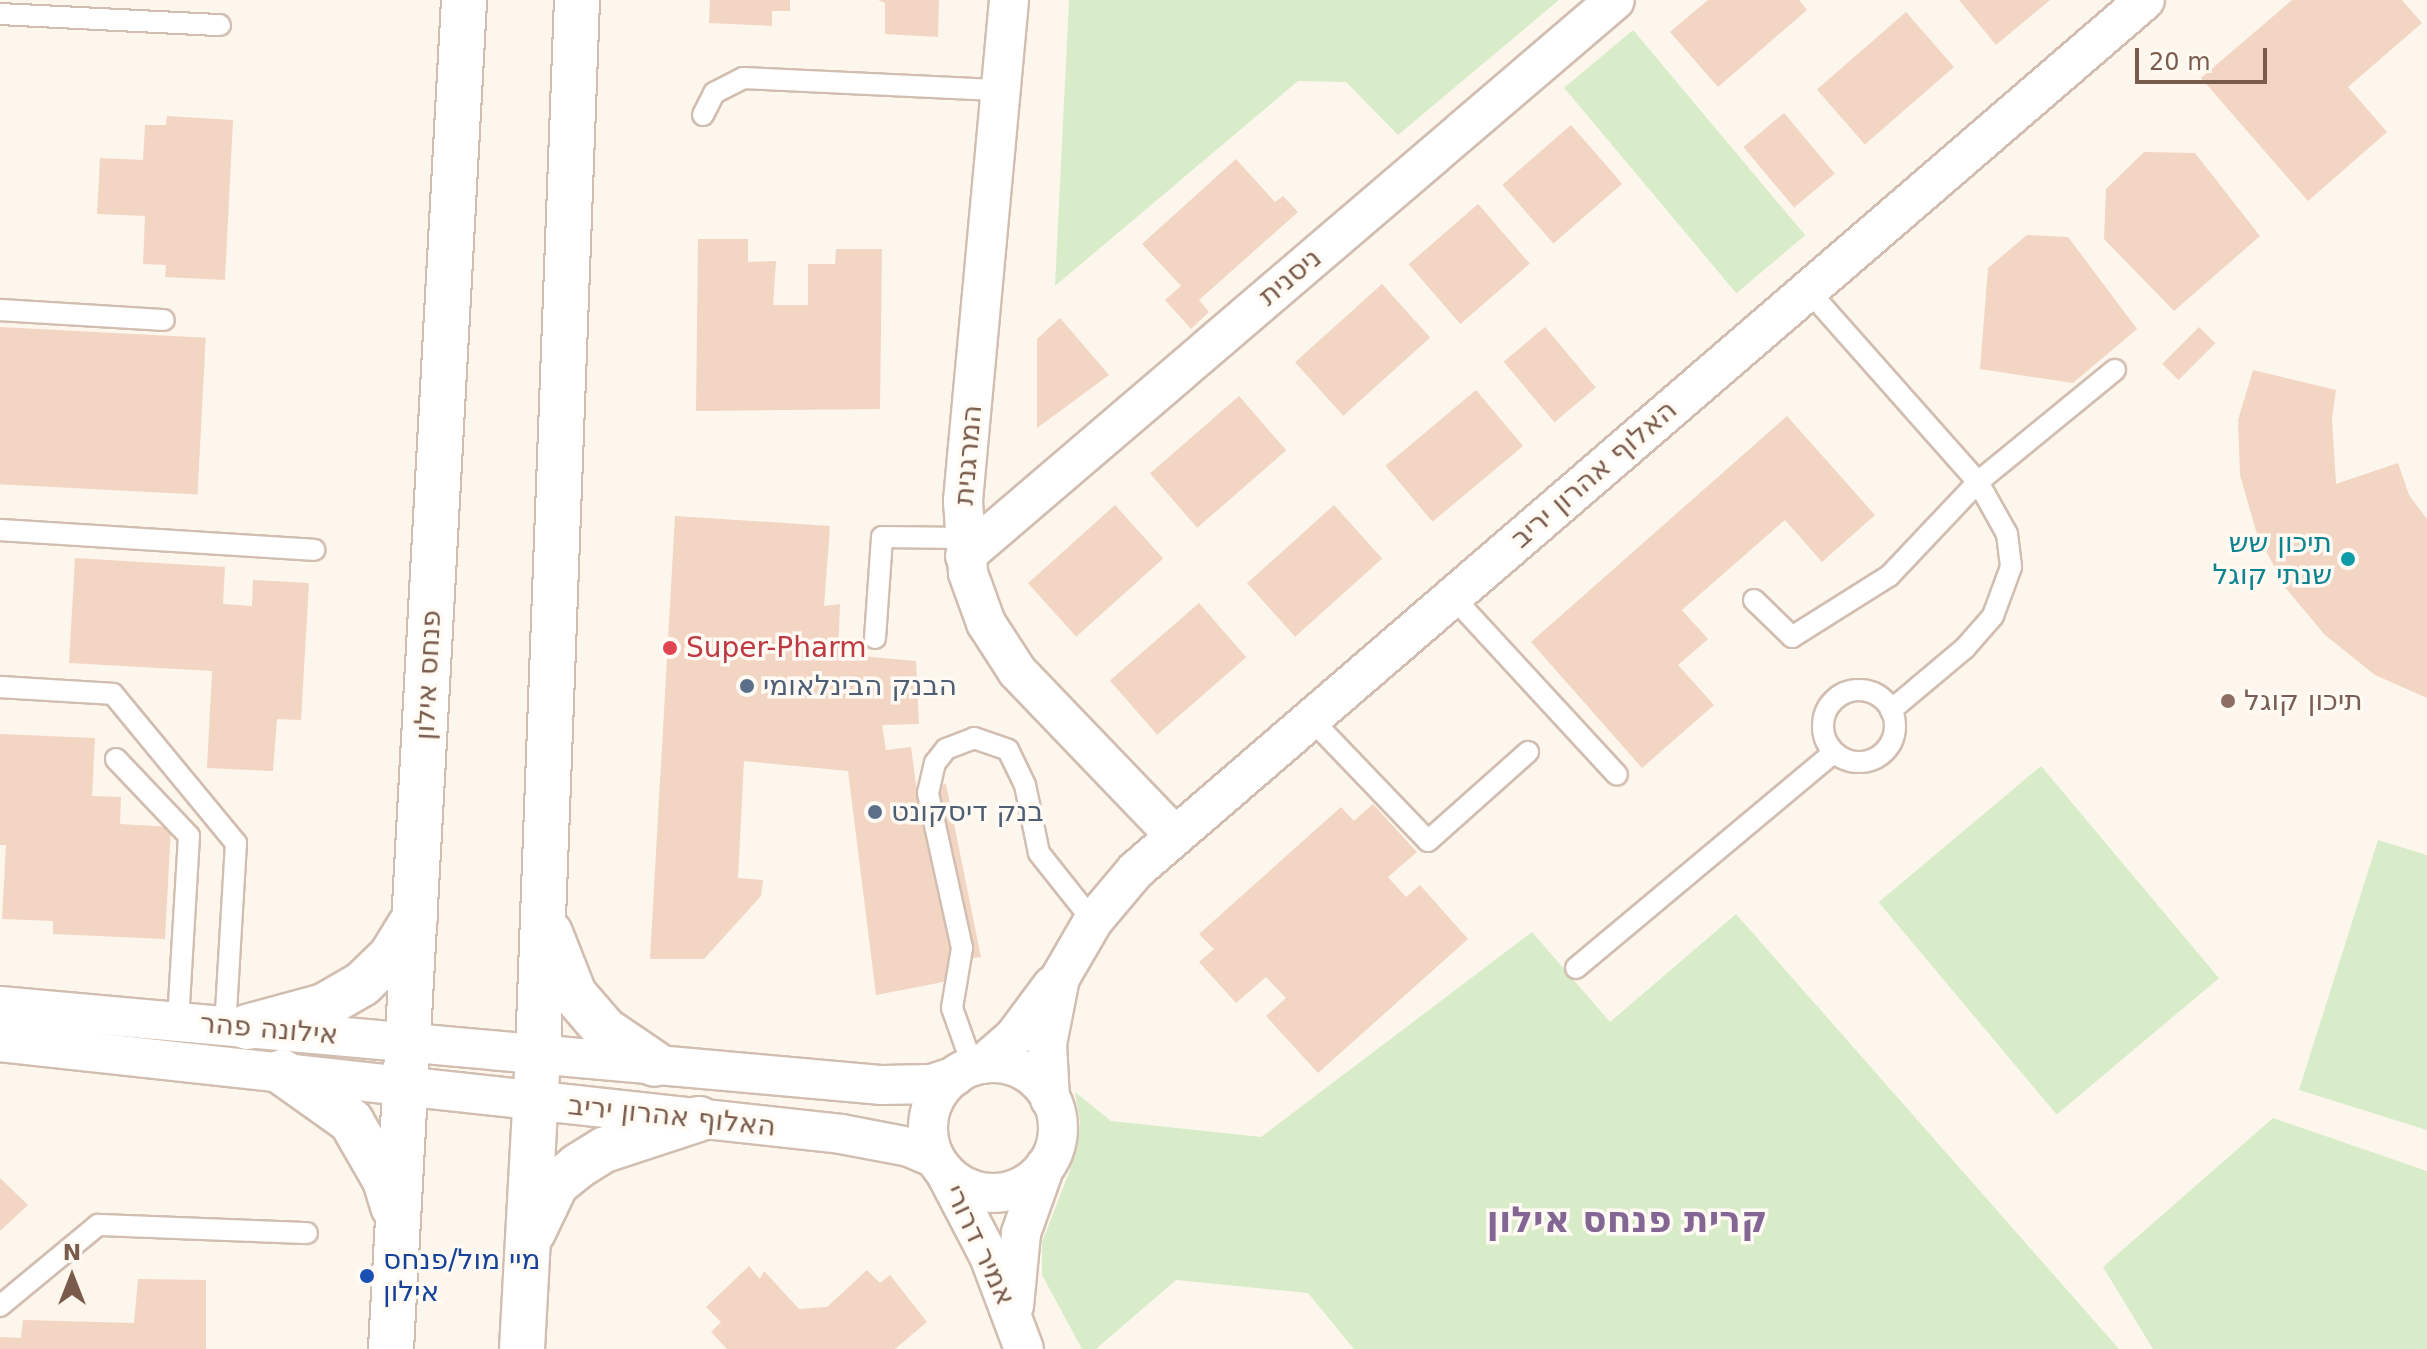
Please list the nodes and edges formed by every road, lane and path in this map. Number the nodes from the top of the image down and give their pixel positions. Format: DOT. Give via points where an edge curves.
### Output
graph roads {
  1 [pos="464,0"];
  2 [pos="577,0"];
  3 [pos="1009,0"];
  4 [pos="1615,0"];
  5 [pos="2145,0"];
  6 [pos="0,14"];
  7 [pos="220,25"];
  8 [pos="1001,90"];
  9 [pos="703,115"];
  10 [pos="1808,290"];
  11 [pos="0,310"];
  12 [pos="164,320"];
  13 [pos="2115,370"];
  14 [pos="1978,482"];
  15 [pos="0,530"];
  16 [pos="964,547"];
  17 [pos="314,550"];
  18 [pos="1452,596"];
  19 [pos="1754,600"];
  20 [pos="875,638"];
  21 [pos="0,687"];
  22 [pos="1891,710"];
  23 [pos="1310,718"];
  24 [pos="1528,752"];
  25 [pos="1834,752"];
  26 [pos="116,759"];
  27 [pos="1617,775"];
  28 [pos="1174,835"];
  29 [pos="544,915"];
  30 [pos="415,917"];
  31 [pos="1093,921"];
  32 [pos="1065,967"];
  33 [pos="1576,968"];
  34 [pos="0,1006"];
  35 [pos="178,1021"];
  36 [pos="236,1026"];
  37 [pos="407,1041"];
  38 [pos="0,1042"];
  39 [pos="538,1053"];
  40 [pos="655,1064"];
  41 [pos="970,1069"];
  42 [pos="282,1072"];
  43 [pos="405,1088"];
  44 [pos="1050,1099"];
  45 [pos="536,1101"];
  46 [pos="699,1119"];
  47 [pos="938,1162"];
  48 [pos="1045,1166"];
  49 [pos="398,1225"];
  50 [pos="307,1233"];
  51 [pos="527,1249"];
  52 [pos="0,1306"];
  53 [pos="1020,1337"];
  54 [pos="391,1349"];
  55 [pos="522,1349"];
  1 -- 30 [label="street, פנחס אילון"];
  2 -- 29 [label="street"];
  3 -- 8 [label="street, המרגנית"];
  4 -- 16 [label="street, ניסנית"];
  5 -- 10 [label="street, האלוף אהרון יריב"];
  6 -- 7 [label="lane"];
  8 -- 9 [label="lane" via="743,78 714,93"];
  8 -- 16 [label="street, המרגנית"];
  10 -- 14 [label="lane"];
  10 -- 18 [label="street, האלוף אהרון יריב"];
  11 -- 12 [label="lane"];
  13 -- 14 [label="lane"];
  14 -- 19 [label="lane" via="1889,576 1792,637"];
  14 -- 22 [label="lane" via="2007,534 2011,567 2002,600 1965,648"];
  15 -- 17 [label="lane"];
  16 -- 20 [label="lane" via="882,537"];
  16 -- 28 [label="street, המרגנית" via="978,607 1011,663"];
  18 -- 23 [label="street, האלוף אהרון יריב"];
  18 -- 27 [label="lane"];
  21 -- 36 [label="lane" via="113,694 236,843"];
  22 -- 25 [label="lane" via="1894,732 1880,755 1859,762"];
  22 -- 25 [label="lane" via="1864,691 1837,697 1823,720"];
  23 -- 24 [label="lane" via="1428,841"];
  23 -- 28 [label="street, האלוף אהרון יריב"];
  25 -- 33 [label="lane"];
  26 -- 35 [label="lane" via="189,836"];
  28 -- 31 [label="street, האלוף אהרון יריב"];
  29 -- 39 [label="street"];
  29 -- 40 [label="street" via="574,994 605,1030"];
  30 -- 36 [label="street" via="391,956 362,984 324,1006"];
  30 -- 37 [label="street, פנחס אילון"];
  31 -- 32 [label="street, האלוף אהרון יריב"];
  31 -- 41 [label="lane" via="1039,853 1025,785 1008,750 974,738 946,749 935,763 928,793 962,948 952,1008"];
  32 -- 41 [label="street, האלוף אהרון יריב" via="1022,1028"];
  32 -- 44 [label="street, האלוף אהרון יריב" via="1048,1030"];
  34 -- 35 [label="street, אילונה פהר"];
  35 -- 36 [label="street, אילונה פהר"];
  36 -- 37 [label="street, אילונה פהר"];
  37 -- 39 [label="street, אילונה פהר"];
  37 -- 43 [label="street, פנחס אילון"];
  38 -- 42 [label="street, אילונה פהר"];
  39 -- 40 [label="street, האלוף אהרון יריב"];
  39 -- 45 [label="street"];
  40 -- 41 [label="street, האלוף אהרון יריב" via="882,1085 931,1084"];
  41 -- 44 [label="street" via="1023,1071"];
  41 -- 47 [label="street" via="935,1099 929,1118"];
  42 -- 43 [label="street, אילונה פהר"];
  42 -- 49 [label="street" via="351,1121 385,1180"];
  43 -- 45 [label="street, האלוף אהרון יריב"];
  43 -- 49 [label="street, פנחס אילון"];
  44 -- 48 [label="street" via="1057,1139"];
  45 -- 46 [label="street, האלוף אהרון יריב"];
  45 -- 51 [label="street"];
  46 -- 47 [label="street, האלוף אהרון יריב" via="841,1134 909,1147"];
  46 -- 51 [label="street" via="604,1150 578,1166 556,1184"];
  47 -- 48 [label="street" via="963,1186 993,1193 1023,1186"];
  47 -- 53 [label="street, אמיר דרורי" via="989,1256"];
  48 -- 53 [label="street, אמיר דרורי" via="1021,1233"];
  49 -- 54 [label="street, פנחס אילון"];
  50 -- 52 [label="lane" via="98,1225"];
  51 -- 55 [label="street"];
}
